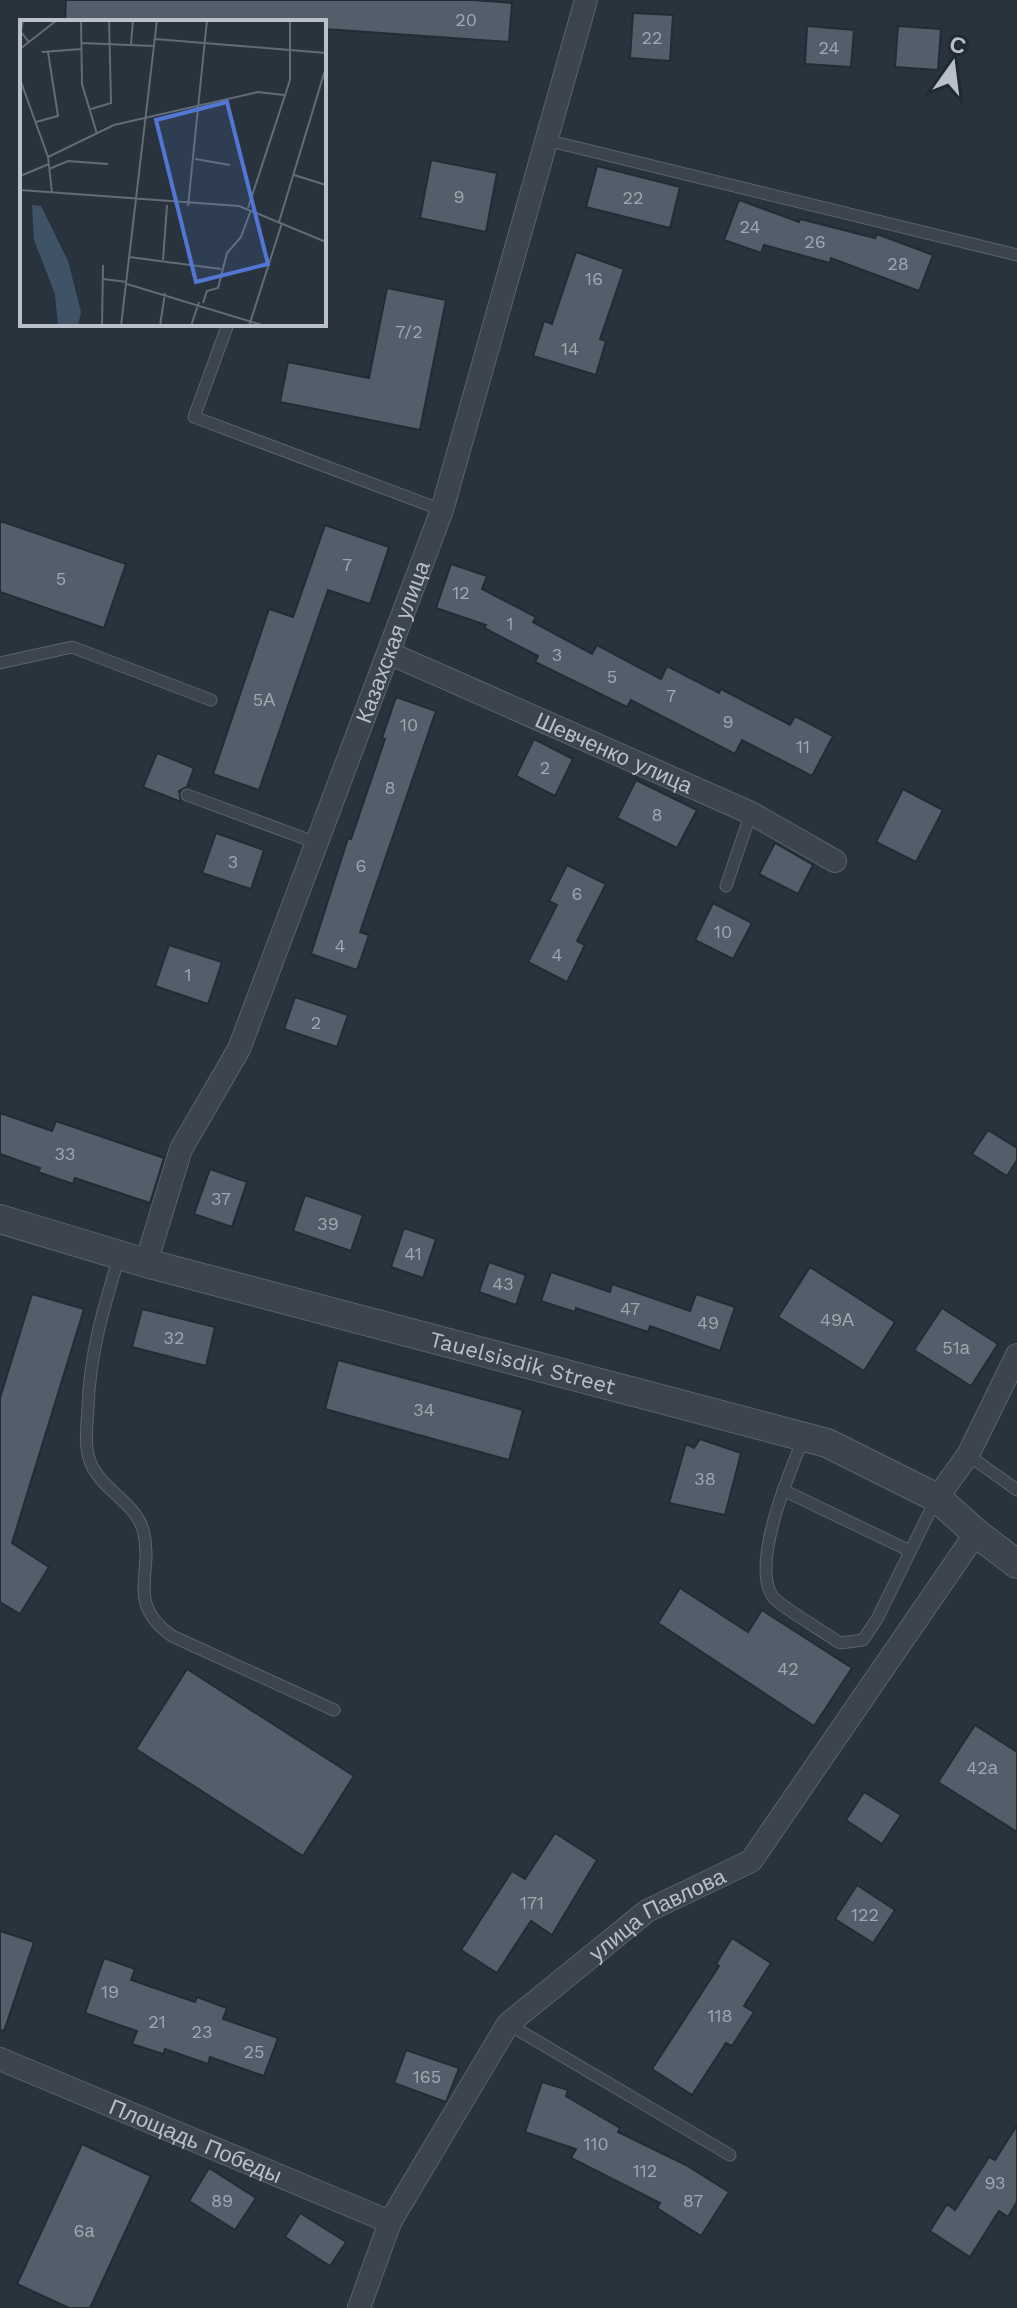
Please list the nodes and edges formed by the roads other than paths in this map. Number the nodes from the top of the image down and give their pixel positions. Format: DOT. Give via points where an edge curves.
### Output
graph roads {
  1 [pos="586,0"];
  2 [pos="546,140"];
  3 [pos="1017,255"];
  4 [pos="227,326"];
  5 [pos="442,510"];
  6 [pos="389,653"];
  7 [pos="0,663"];
  8 [pos="211,700"];
  9 [pos="187,795"];
  10 [pos="751,813"];
  11 [pos="317,843"];
  12 [pos="835,861"];
  13 [pos="726,886"];
  14 [pos="0,1219"];
  15 [pos="133,1259"];
  16 [pos="1017,1355"];
  17 [pos="804,1436"];
  18 [pos="968,1455"];
  19 [pos="783,1490"];
  20 [pos="1017,1490"];
  21 [pos="937,1498"];
  22 [pos="976,1533"];
  23 [pos="910,1551"];
  24 [pos="1017,1564"];
  25 [pos="334,1710"];
  26 [pos="508,2024"];
  27 [pos="0,2059"];
  28 [pos="730,2155"];
  29 [pos="390,2222"];
  30 [pos="359,2308"];
  1 -- 2 [label="street, Казахская улица"];
  2 -- 3 [label="lane"];
  2 -- 5 [label="street, Казахская улица"];
  4 -- 5 [label="lane" via="194,417"];
  5 -- 6 [label="street, Казахская улица"];
  6 -- 10 [label="street, Шевченко улица"];
  6 -- 11 [label="street, Казахская улица"];
  7 -- 8 [label="lane" via="72,647"];
  9 -- 11 [label="lane"];
  10 -- 12 [label="street, Шевченко улица"];
  10 -- 13 [label="lane"];
  11 -- 15 [label="street, Казахская улица" via="239,1049 181,1149"];
  14 -- 15 [label="street, Tauelsisdik Street"];
  15 -- 17 [label="street, Tauelsisdik Street"];
  15 -- 25 [label="lane" via="95,1338 86,1434 93,1468 140,1523 143,1596 151,1614 172,1636"];
  16 -- 18 [label="street"];
  17 -- 19 [label="lane"];
  17 -- 21 [label="street, Tauelsisdik Street"];
  18 -- 20 [label="lane"];
  18 -- 21 [label="street"];
  19 -- 23 [label="lane"];
  19 -- 23 [label="lane" via="765,1575 774,1598 840,1643 863,1640"];
  21 -- 22 [label="street, Tauelsisdik Street"];
  21 -- 23 [label="lane"];
  22 -- 24 [label="street, Tauelsisdik Street"];
  22 -- 26 [label="street, улица Павлова" via="751,1861 647,1911"];
  26 -- 28 [label="lane"];
  26 -- 29 [label="street, улица Павлова"];
  27 -- 29 [label="street, Площадь Победы"];
  29 -- 30 [label="street, улица Павлова"];
}
